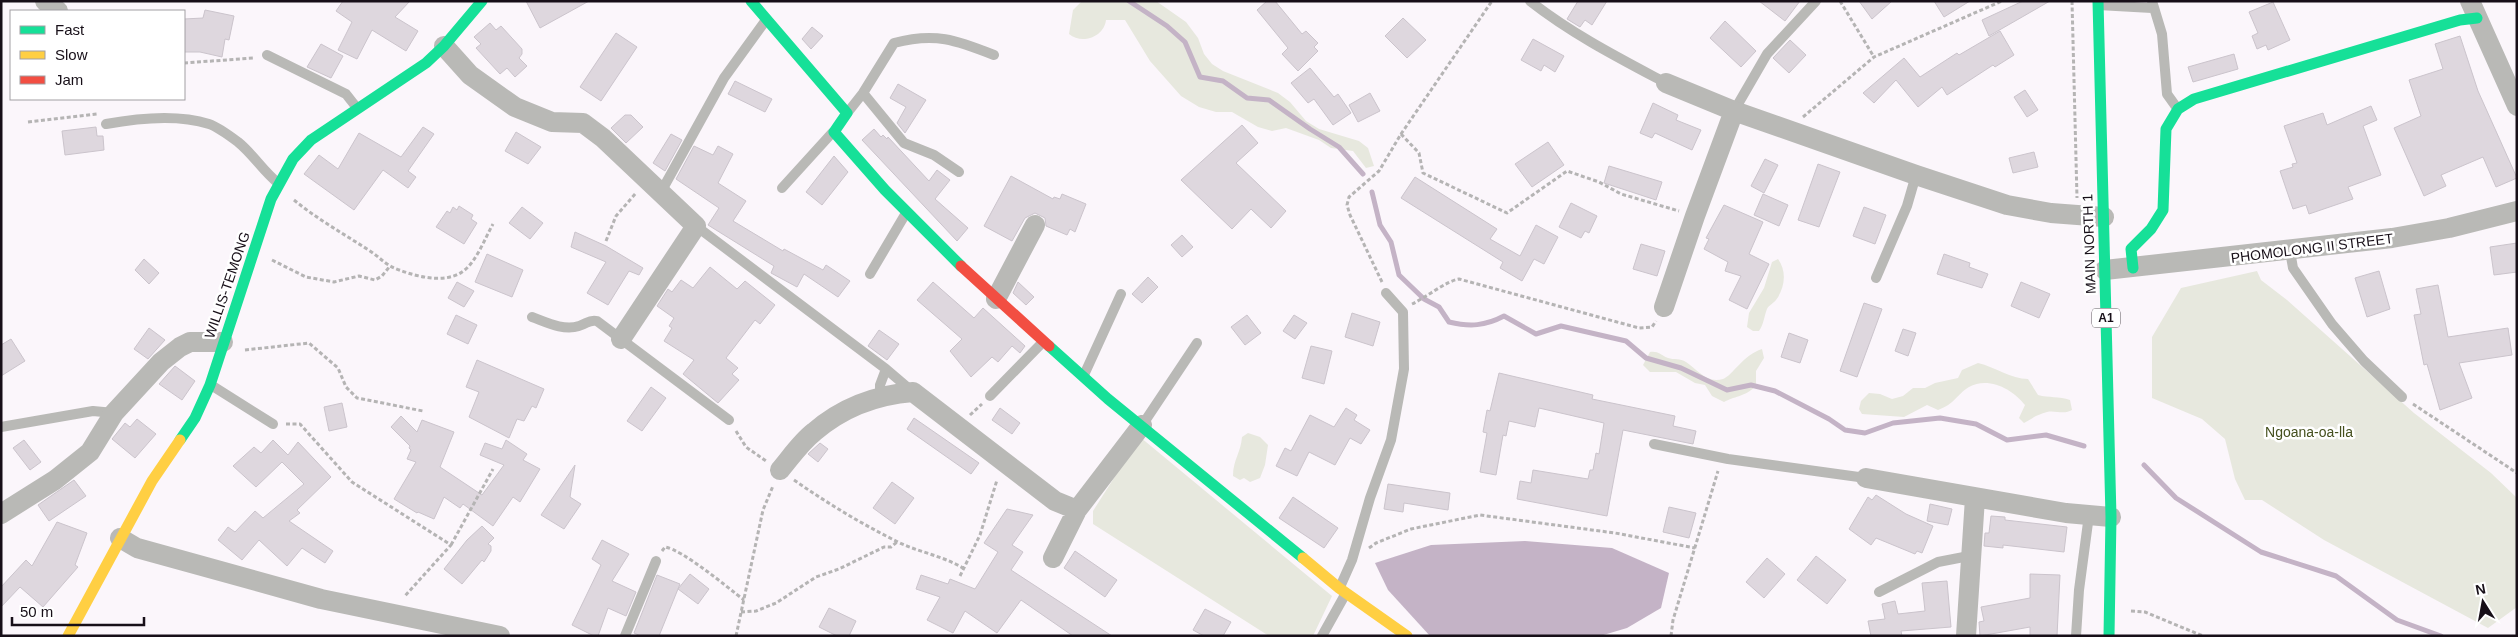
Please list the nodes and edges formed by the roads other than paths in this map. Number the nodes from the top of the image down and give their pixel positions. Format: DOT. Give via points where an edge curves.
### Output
graph roads {
  1 [pos="45,1"];
  2 [pos="482,1"];
  3 [pos="751,1"];
  4 [pos="1530,1"];
  5 [pos="1816,1"];
  6 [pos="2098,3"];
  7 [pos="2152,4"];
  8 [pos="57,10"];
  9 [pos="2474,10"];
  10 [pos="767,19"];
  11 [pos="444,46"];
  12 [pos="267,55"];
  13 [pos="994,55"];
  14 [pos="1666,83"];
  15 [pos="863,93"];
  16 [pos="2517,106"];
  17 [pos="2178,108"];
  18 [pos="358,109"];
  19 [pos="1734,111"];
  20 [pos="847,113"];
  21 [pos="111,123"];
  22 [pos="834,132"];
  23 [pos="959,172"];
  24 [pos="1916,175"];
  25 [pos="654,185"];
  26 [pos="276,187"];
  27 [pos="782,188"];
  28 [pos="906,212"];
  29 [pos="2517,212"];
  30 [pos="2104,217"];
  31 [pos="1035,225"];
  32 [pos="696,226"];
  33 [pos="2290,251"];
  34 [pos="2133,268"];
  35 [pos="2106,270"];
  36 [pos="870,274"];
  37 [pos="1876,278"];
  38 [pos="1386,293"];
  39 [pos="1121,294"];
  40 [pos="996,299"];
  41 [pos="1664,307"];
  42 [pos="532,317"];
  43 [pos="621,339"];
  44 [pos="1044,341"];
  45 [pos="223,342"];
  46 [pos="1197,342"];
  47 [pos="886,369"];
  48 [pos="1084,376"];
  49 [pos="210,385"];
  50 [pos="913,392"];
  51 [pos="880,396"];
  52 [pos="990,396"];
  53 [pos="2402,397"];
  54 [pos="114,413"];
  55 [pos="729,420"];
  56 [pos="273,424"];
  57 [pos="1142,425"];
  58 [pos="1,427"];
  59 [pos="1654,444"];
  60 [pos="780,470"];
  61 [pos="1866,478"];
  62 [pos="1975,498"];
  63 [pos="1077,510"];
  64 [pos="1,514"];
  65 [pos="2089,516"];
  66 [pos="2110,517"];
  67 [pos="120,538"];
  68 [pos="1969,556"];
  69 [pos="1053,558"];
  70 [pos="656,560"];
  71 [pos="1343,591"];
  72 [pos="1879,592"];
  73 [pos="68,636"];
  74 [pos="500,636"];
  75 [pos="625,636"];
  76 [pos="1322,636"];
  77 [pos="1407,636"];
  78 [pos="1966,636"];
  79 [pos="2076,636"];
  80 [pos="2109,636"];
  1 -- 8 [label="street"];
  2 -- 11 [label="street, WILLIS-TEMONG"];
  3 -- 10 [label="street"];
  4 -- 14 [label="lane" via="1602,49"];
  5 -- 19 [label="lane" via="1767,54"];
  6 -- 7 [label="lane"];
  6 -- 30 [label="street, MAIN NORTH 1 / A1"];
  7 -- 17 [label="lane" via="2162,34 2167,94"];
  9 -- 16 [label="street"];
  9 -- 17 [label="street" via="2460,20 2194,100"];
  10 -- 20 [label="street"];
  10 -- 25 [label="lane"];
  11 -- 18 [label="street, WILLIS-TEMONG" via="397,84"];
  11 -- 25 [label="street" via="470,75 515,107 552,122 583,123"];
  12 -- 18 [label="lane" via="346,94"];
  13 -- 15 [label="lane" via="939,37 912,38 894,43"];
  14 -- 19 [label="street"];
  15 -- 20 [label="lane"];
  15 -- 23 [label="lane" via="904,143 934,155"];
  17 -- 34 [label="street" via="2166,129 2164,210 2151,229 2130,248"];
  18 -- 26 [label="street, WILLIS-TEMONG" via="311,140 293,159"];
  19 -- 24 [label="street"];
  19 -- 41 [label="street"];
  20 -- 22 [label="street"];
  21 -- 26 [label="lane" via="184,119 210,124 239,143"];
  22 -- 27 [label="lane"];
  22 -- 28 [label="street"];
  24 -- 30 [label="street" via="2007,205 2051,213"];
  24 -- 37 [label="lane" via="1907,206"];
  25 -- 32 [label="street"];
  26 -- 45 [label="street, WILLIS-TEMONG"];
  28 -- 36 [label="lane"];
  28 -- 40 [label="street"];
  29 -- 33 [label="street, PHOMOLONG II STREET" via="2392,238"];
  30 -- 35 [label="street, MAIN NORTH 1 / A1"];
  31 -- 40 [label="street"];
  32 -- 43 [label="street"];
  32 -- 47 [label="lane"];
  33 -- 34 [label="street, PHOMOLONG II STREET"];
  33 -- 53 [label="lane" via="2293,268 2332,324 2364,361"];
  34 -- 35 [label="street, PHOMOLONG II STREET"];
  35 -- 66 [label="street, MAIN NORTH 1 / A1"];
  38 -- 71 [label="lane" via="1402,312 1404,369 1391,440"];
  39 -- 48 [label="lane"];
  40 -- 44 [label="street"];
  42 -- 43 [label="lane" via="569,327 597,321"];
  43 -- 55 [label="lane"];
  44 -- 48 [label="street"];
  44 -- 52 [label="lane"];
  45 -- 49 [label="street, WILLIS-TEMONG"];
  45 -- 54 [label="street" via="190,342 180,347 161,362"];
  46 -- 57 [label="lane"];
  47 -- 50 [label="lane"];
  47 -- 51 [label="lane"];
  48 -- 57 [label="street" via="1114,406"];
  49 -- 56 [label="lane"];
  49 -- 67 [label="street, WILLIS-TEMONG" via="195,418 152,481"];
  50 -- 51 [label="street"];
  50 -- 63 [label="street" via="1055,501"];
  51 -- 60 [label="street" via="857,403 813,432"];
  54 -- 58 [label="lane" via="93,411"];
  54 -- 64 [label="street" via="90,452 55,480"];
  57 -- 63 [label="street"];
  57 -- 71 [label="street"];
  59 -- 61 [label="lane"];
  61 -- 62 [label="street"];
  62 -- 65 [label="street"];
  62 -- 68 [label="street"];
  63 -- 69 [label="street"];
  65 -- 66 [label="street"];
  65 -- 79 [label="lane"];
  66 -- 80 [label="street, MAIN NORTH 1 / A1"];
  67 -- 73 [label="street, WILLIS-TEMONG"];
  67 -- 74 [label="street" via="146,550 321,599"];
  68 -- 72 [label="lane" via="1938,562"];
  68 -- 78 [label="street"];
  70 -- 75 [label="lane"];
  71 -- 76 [label="lane"];
  71 -- 77 [label="street"];
}
